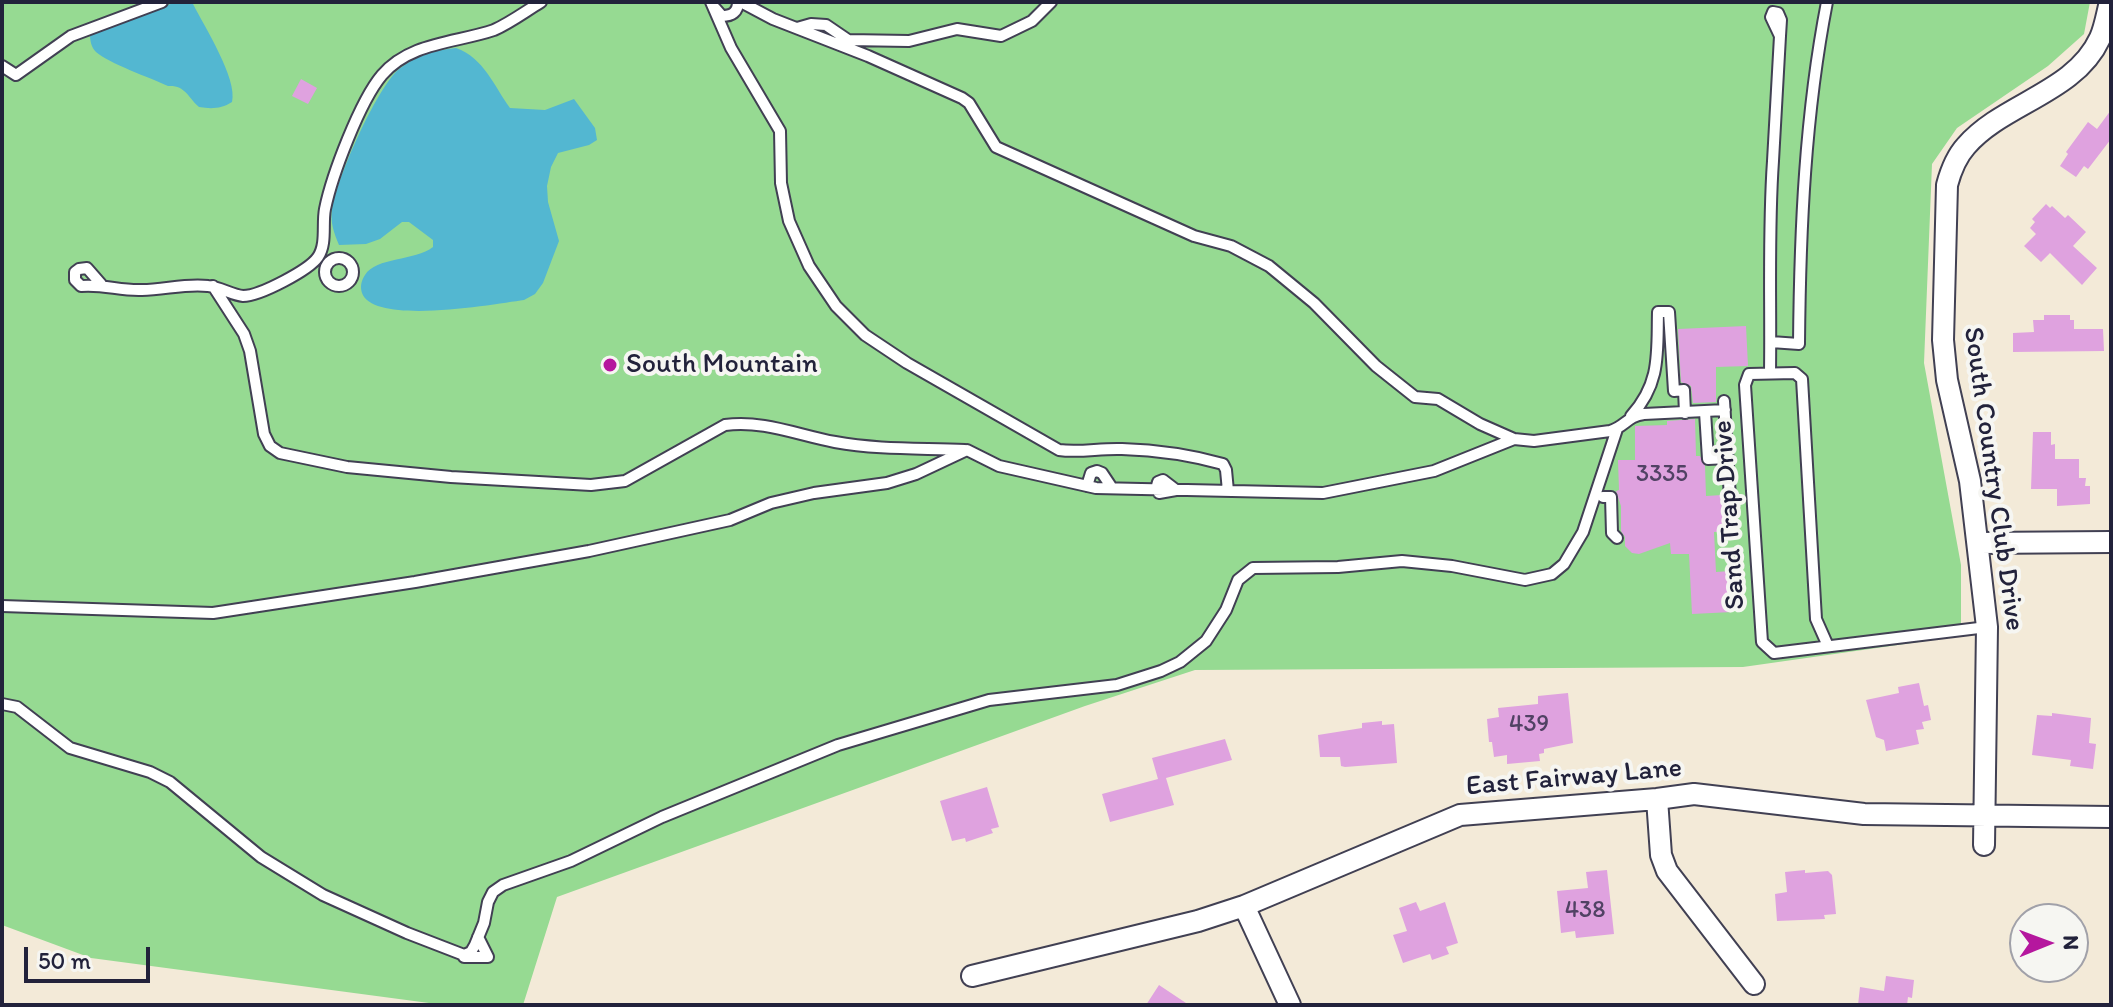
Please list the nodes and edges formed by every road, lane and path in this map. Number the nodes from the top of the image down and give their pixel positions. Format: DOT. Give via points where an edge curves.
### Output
graph roads {
  1 [pos="162,2"];
  2 [pos="541,2"];
  3 [pos="713,2"];
  4 [pos="1051,2"];
  5 [pos="1827,2"];
  6 [pos="2110,2"];
  7 [pos="741,4"];
  8 [pos="723,18"];
  9 [pos="806,29"];
  10 [pos="1780,36"];
  11 [pos="2,66"];
  12 [pos="16,75"];
  13 [pos="2,79"];
  14 [pos="323,249"];
  15 [pos="331,261"];
  16 [pos="313,262"];
  17 [pos="325,272"];
  18 [pos="101,284"];
  19 [pos="213,286"];
  20 [pos="231,292"];
  21 [pos="227,307"];
  22 [pos="1771,342"];
  23 [pos="1770,373"];
  24 [pos="1705,412"];
  25 [pos="1685,413"];
  26 [pos="1631,416"];
  27 [pos="1617,429"];
  28 [pos="1514,439"];
  29 [pos="1727,440"];
  30 [pos="1707,441"];
  31 [pos="929,448"];
  32 [pos="967,450"];
  33 [pos="1728,458"];
  34 [pos="931,467"];
  35 [pos="1597,485"];
  36 [pos="1087,486"];
  37 [pos="1112,488"];
  38 [pos="1228,491"];
  39 [pos="1603,497"];
  40 [pos="1590,507"];
  41 [pos="1731,514"];
  42 [pos="1617,538"];
  43 [pos="2111,542"];
  44 [pos="1979,543"];
  45 [pos="2,606"];
  46 [pos="1987,627"];
  47 [pos="1828,646"];
  48 [pos="2,704"];
  49 [pos="1657,799"];
  50 [pos="1985,816"];
  51 [pos="2111,817"];
  52 [pos="1984,845"];
  53 [pos="1244,906"];
  54 [pos="478,937"];
  55 [pos="458,954"];
  56 [pos="972,976"];
  57 [pos="1754,984"];
  58 [pos="1290,1005"];
  1 -- 12 [label="lane" via="71,36"];
  2 -- 14 [label="lane" via="495,29 409,54 381,76 362,109 329,195"];
  3 -- 8 [label="lane"];
  4 -- 9 [label="lane" via="1032,21 1001,36 957,29 909,41 848,40 826,25"];
  5 -- 22 [label="lane" via="1803,187 1799,344"];
  6 -- 44 [label="street, South Country Club Drive" via="2100,38 2084,61 1966,145 1947,185 1943,340"];
  7 -- 8 [label="lane"];
  7 -- 9 [label="lane"];
  8 -- 38 [label="lane" via="731,48 780,131 784,202 809,266 836,306 865,335 1059,450 1123,449 1207,460 1223,464"];
  9 -- 28 [label="lane" via="962,98 996,147 1269,266 1415,397 1438,399"];
  10 -- 22 [label="lane"];
  11 -- 12 [label="lane"];
  12 -- 13 [label="lane"];
  14 -- 15 [label="lane"];
  14 -- 16 [label="lane"];
  15 -- 17 [label="lane"];
  15 -- 17 [label="lane" via="349,263 350,280 334,285"];
  16 -- 17 [label="lane"];
  16 -- 20 [label="lane" via="256,294"];
  18 -- 19 [label="lane" via="144,291"];
  19 -- 20 [label="lane"];
  19 -- 21 [label="lane"];
  20 -- 21 [label="lane" via="222,295"];
  21 -- 31 [label="lane" via="250,351 270,446 320,462 451,477 613,484 725,425 743,423 837,442"];
  22 -- 23 [label="lane"];
  23 -- 47 [label="lane" via="1795,373 1802,379 1816,619"];
  23 -- 47 [label="lane, Sand Trap Drive" via="1749,374 1745,385 1762,642 1774,653"];
  24 -- 25 [label="lane"];
  24 -- 29 [label="lane" via="1725,406"];
  24 -- 30 [label="lane"];
  25 -- 26 [label="lane"];
  25 -- 26 [label="lane" via="1684,390 1674,391 1669,312 1658,312 1656,372 1645,400"];
  26 -- 27 [label="lane"];
  27 -- 28 [label="lane" via="1567,438"];
  27 -- 35 [label="lane"];
  28 -- 38 [label="lane" via="1434,471 1323,493"];
  29 -- 30 [label="lane"];
  29 -- 33 [label="lane"];
  30 -- 33 [label="lane" via="1708,459"];
  31 -- 32 [label="lane"];
  31 -- 34 [label="lane"];
  32 -- 34 [label="lane"];
  32 -- 36 [label="lane" via="999,466"];
  33 -- 41 [label="lane"];
  34 -- 45 [label="lane" via="887,483 800,496 730,520 589,551 268,606 213,613"];
  35 -- 39 [label="lane"];
  35 -- 40 [label="lane"];
  36 -- 37 [label="lane"];
  36 -- 37 [label="lane" via="1097,471"];
  37 -- 38 [label="lane"];
  39 -- 40 [label="lane"];
  39 -- 42 [label="lane" via="1611,497 1612,533"];
  40 -- 54 [label="lane" via="1583,532 1564,564 1540,579 1402,561 1253,568 1238,580 1206,641 1180,662 1117,685 989,700 824,750 571,861 503,885 488,902"];
  43 -- 44 [label="street"];
  44 -- 46 [label="street, South Country Club Drive"];
  46 -- 47 [label="lane, Sand Trap Drive"];
  46 -- 50 [label="street, South Country Club Drive"];
  48 -- 55 [label="lane" via="17,707 70,748 170,782 261,857 323,895"];
  49 -- 50 [label="street, East Fairway Lane" via="1694,794 1864,814"];
  49 -- 53 [label="street, East Fairway Lane" via="1460,815"];
  49 -- 57 [label="street" via="1667,871"];
  50 -- 51 [label="street, East Fairway Lane"];
  50 -- 52 [label="street, South Country Club Drive"];
  53 -- 56 [label="street, East Fairway Lane"];
  53 -- 58 [label="street"];
  54 -- 55 [label="lane" via="471,952"];
  54 -- 55 [label="lane" via="488,957"];
}
